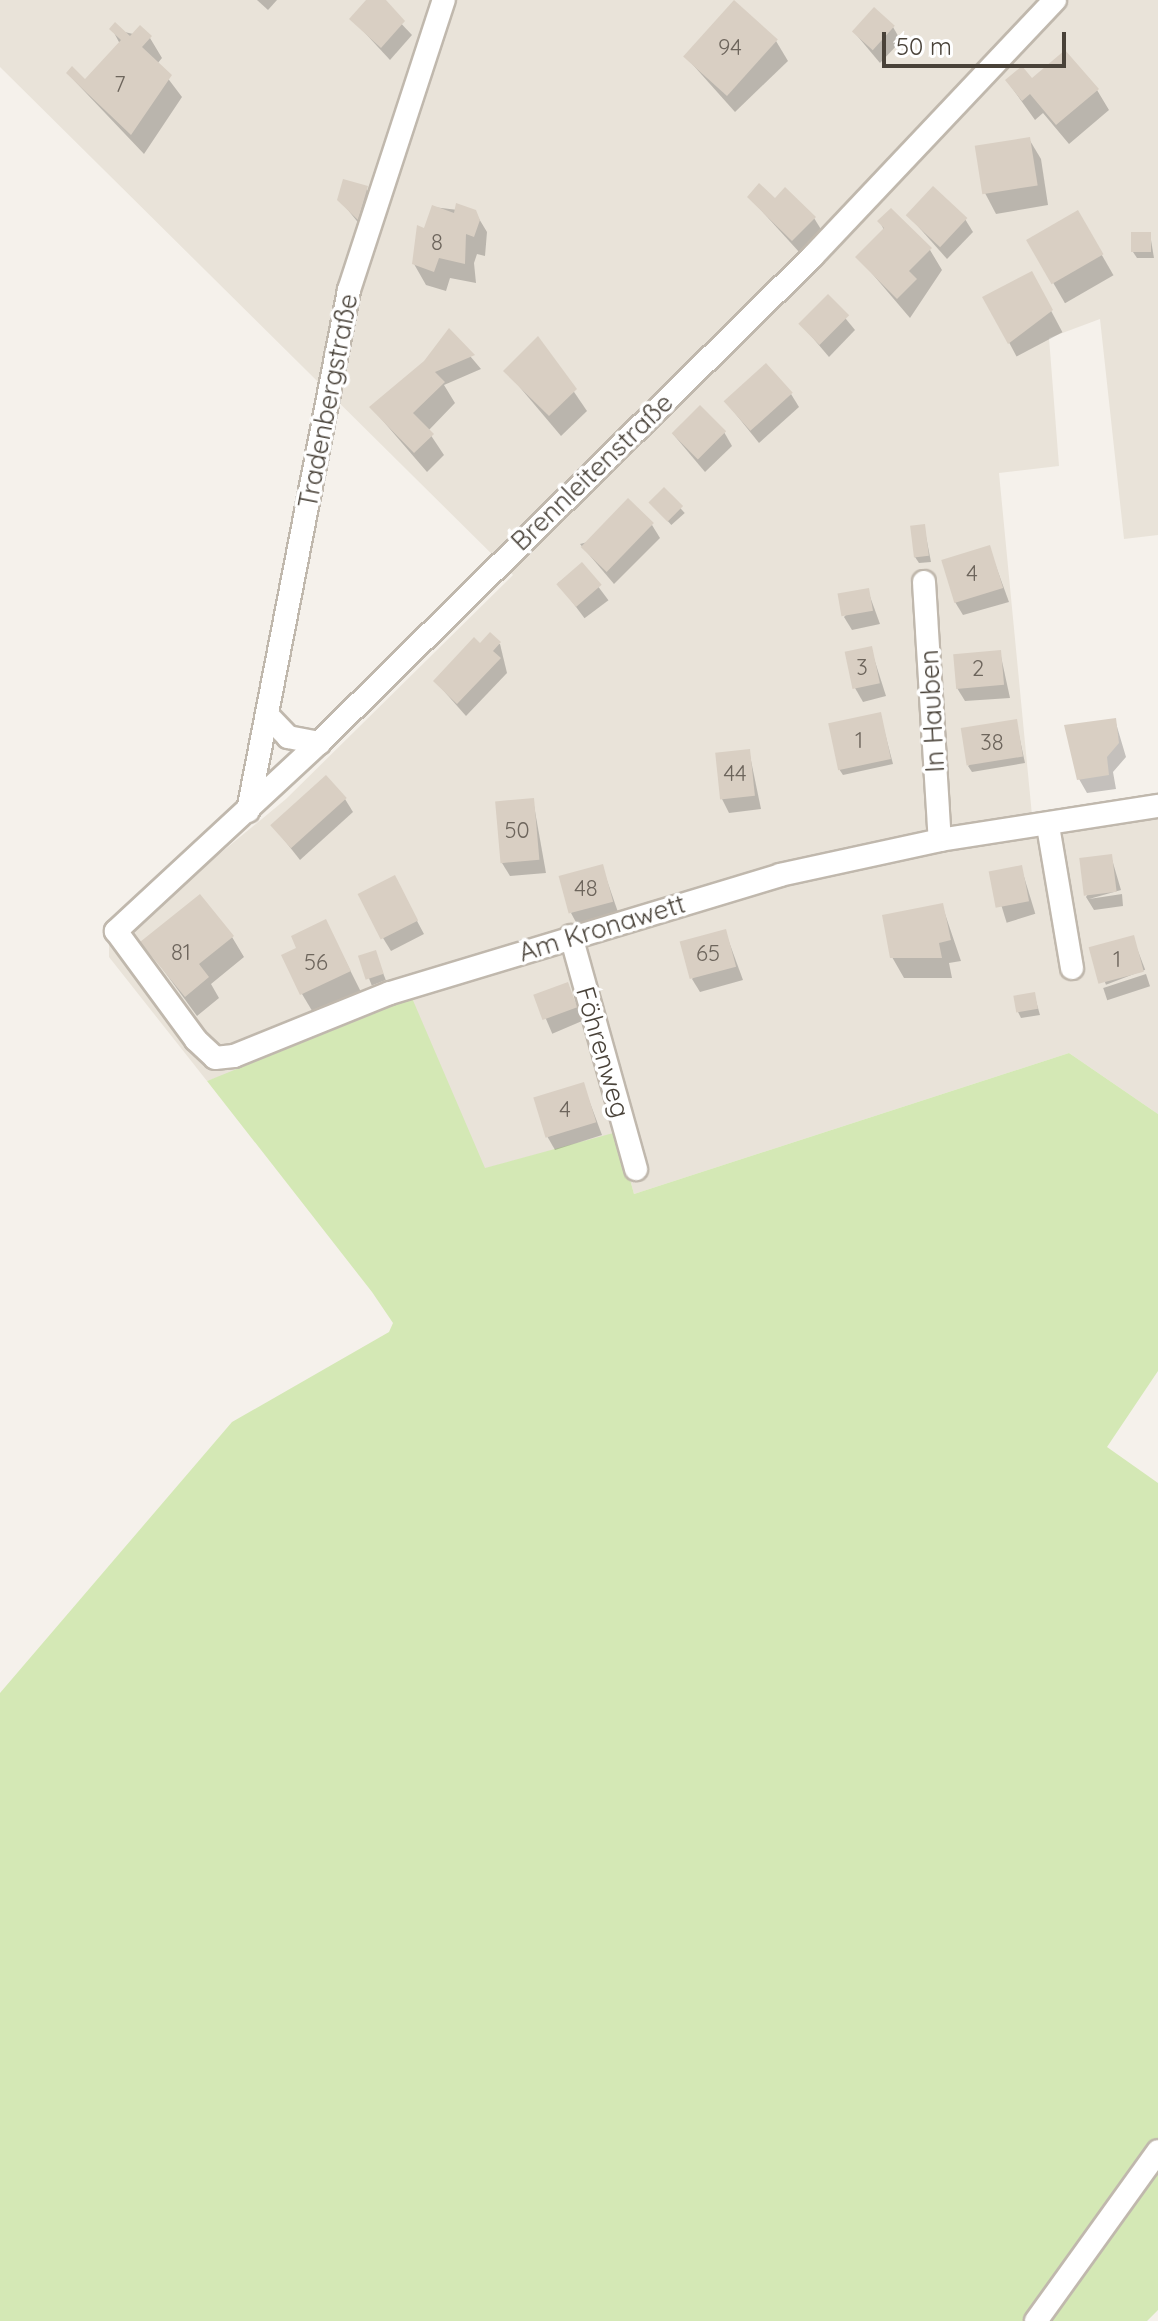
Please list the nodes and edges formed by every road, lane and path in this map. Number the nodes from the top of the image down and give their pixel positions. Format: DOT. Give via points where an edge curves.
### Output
graph roads {
  1 [pos="444,0"];
  2 [pos="1055,0"];
  3 [pos="924,582"];
  4 [pos="269,717"];
  5 [pos="319,743"];
  6 [pos="1158,806"];
  7 [pos="248,812"];
  8 [pos="1048,826"];
  9 [pos="940,840"];
  10 [pos="116,931"];
  11 [pos="571,936"];
  12 [pos="1072,968"];
  13 [pos="636,1169"];
  14 [pos="1158,2151"];
  15 [pos="1036,2321"];
  1 -- 4 [label="street, Tradenbergstraße" via="349,290"];
  2 -- 5 [label="street, Brennleitenstraße" via="813,256"];
  3 -- 9 [label="street, In Hauben"];
  4 -- 5 [label="street" via="288,737"];
  4 -- 7 [label="street, Tradenbergstraße"];
  5 -- 7 [label="street, Brennleitenstraße"];
  6 -- 8 [label="street, Am Kronawett"];
  7 -- 10 [label="street, Brennleitenstraße"];
  8 -- 9 [label="street, Am Kronawett"];
  8 -- 12 [label="street"];
  9 -- 11 [label="street, Am Kronawett" via="780,875"];
  10 -- 11 [label="street, Am Kronawett" via="215,1058"];
  11 -- 13 [label="street, Föhrenweg"];
  14 -- 15 [label="street"];
}
